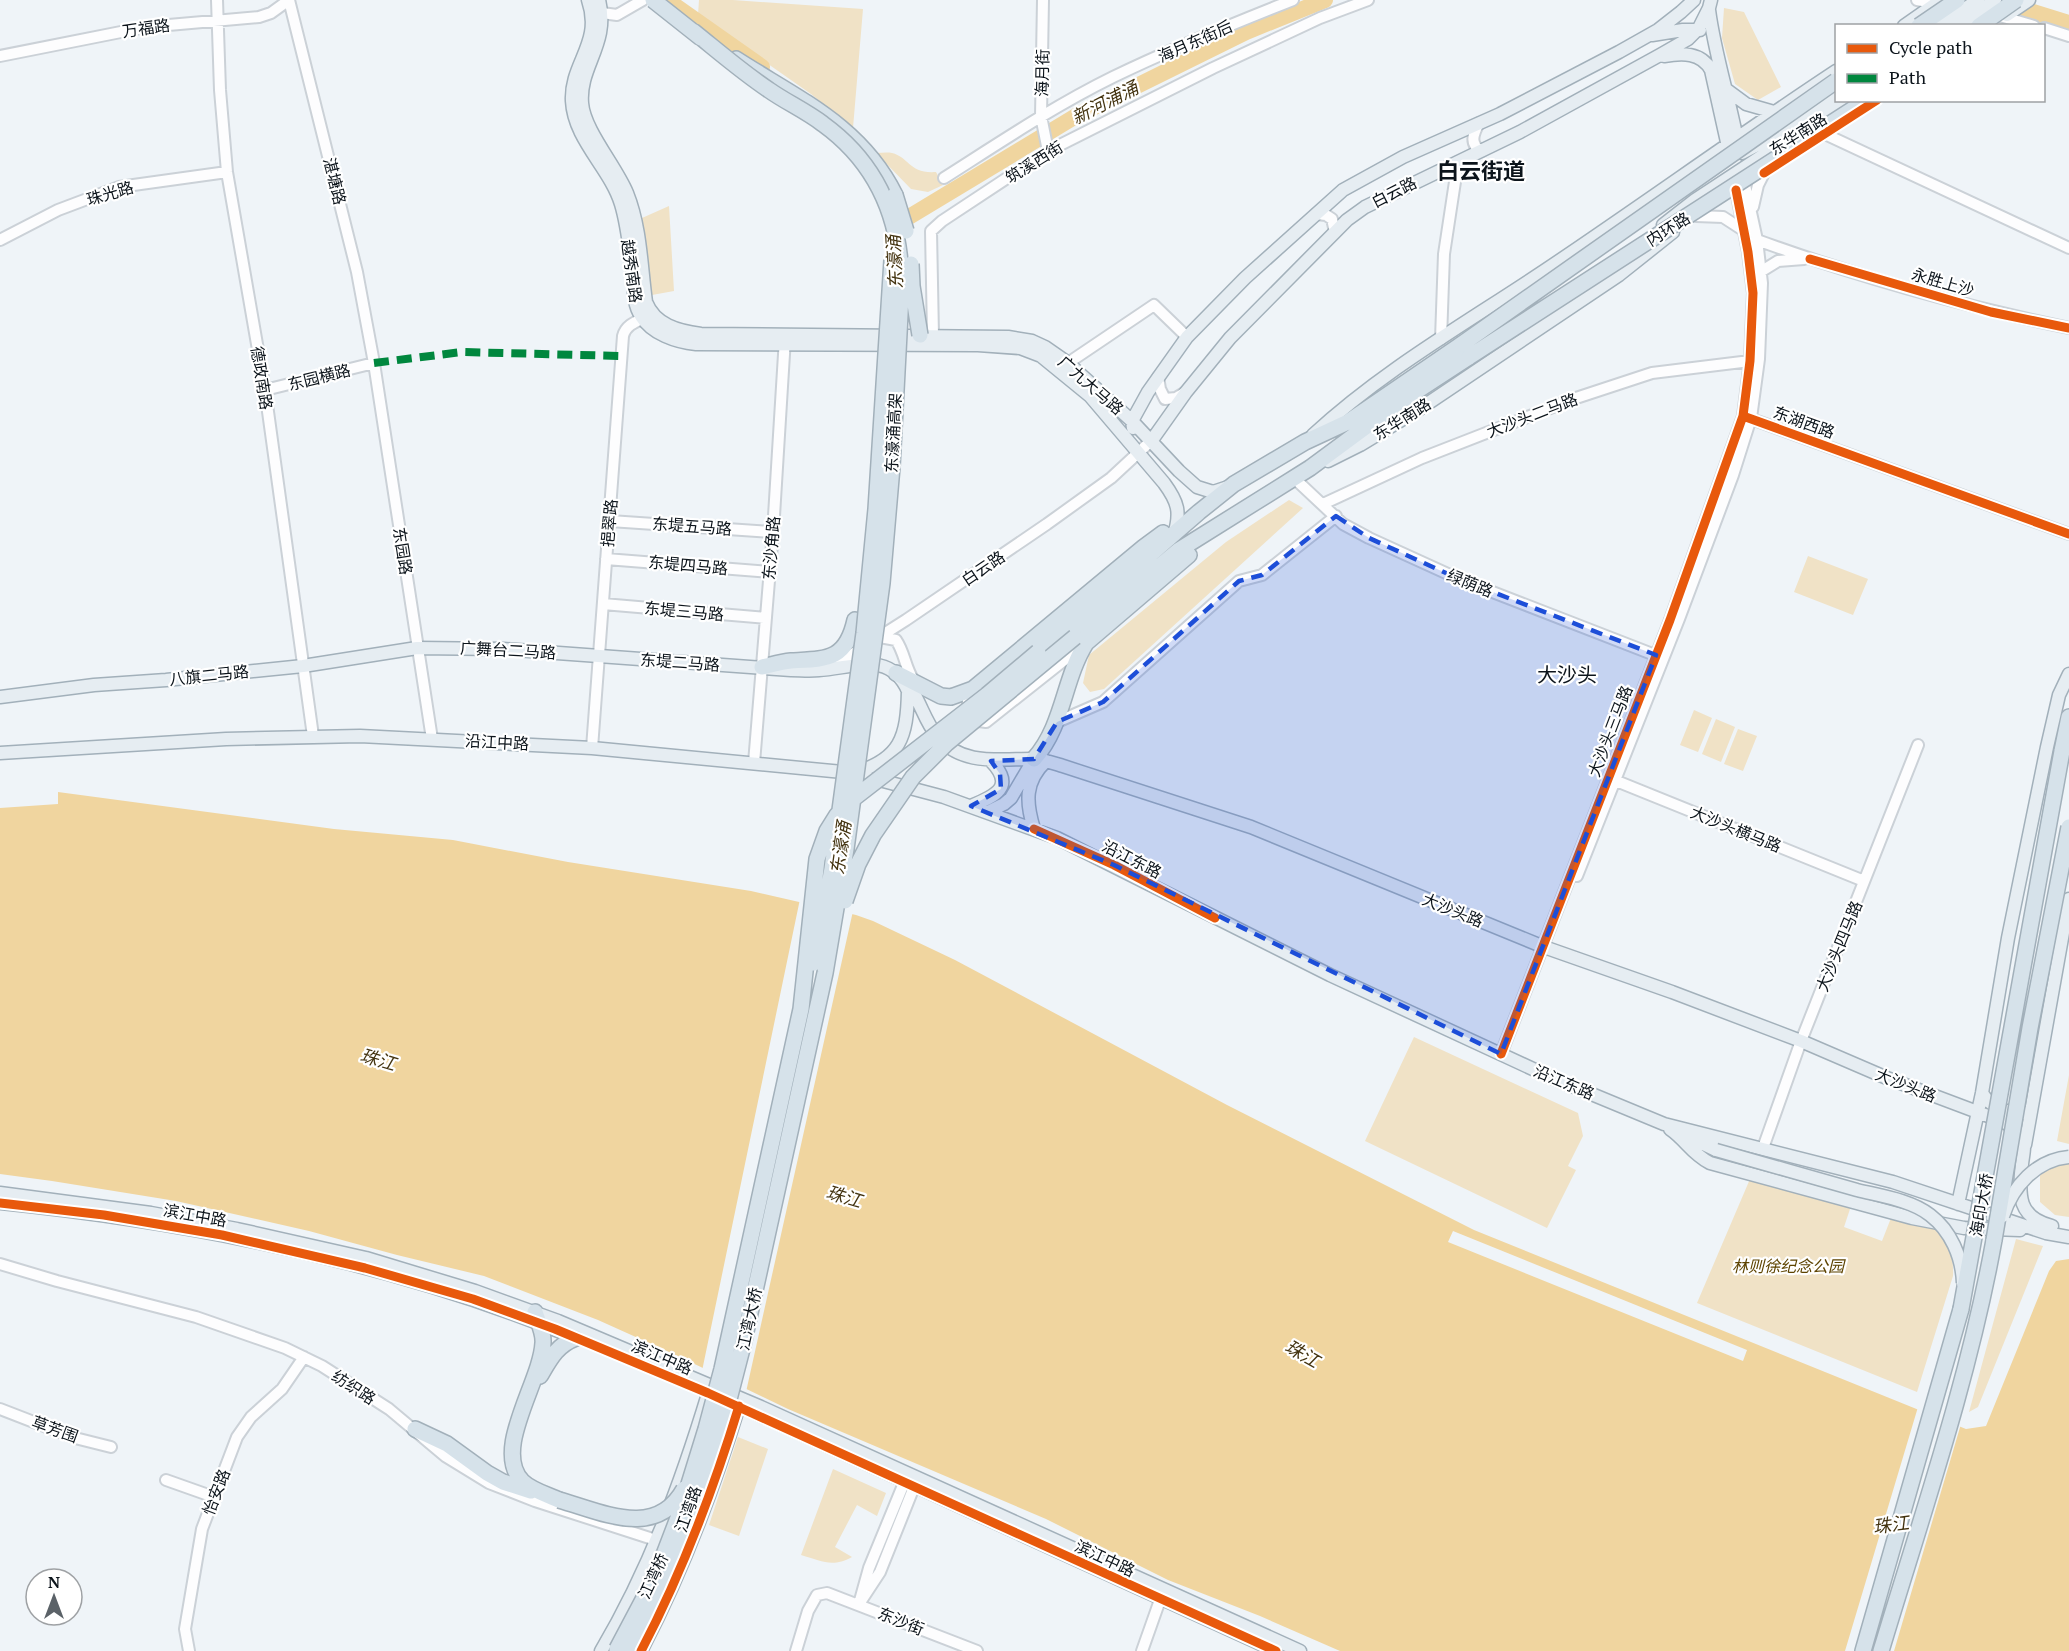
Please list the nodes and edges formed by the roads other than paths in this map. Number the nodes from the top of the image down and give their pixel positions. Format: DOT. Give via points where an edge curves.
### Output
graph roads {
  1 [pos="217,0"];
  2 [pos="289,0"];
  3 [pos="588,0"];
  4 [pos="599,0"];
  5 [pos="1042,0"];
  6 [pos="1293,0"];
  7 [pos="1368,0"];
  8 [pos="1694,0"];
  9 [pos="1917,0"];
  10 [pos="1956,0"];
  11 [pos="1978,0"];
  12 [pos="1995,0"];
  13 [pos="2007,0"];
  14 [pos="2016,0"];
  15 [pos="2029,0"];
  16 [pos="647,1"];
  17 [pos="1938,2"];
  18 [pos="1710,4"];
  19 [pos="602,13"];
  20 [pos="2004,17"];
  21 [pos="217,20"];
  22 [pos="1986,22"];
  23 [pos="1907,24"];
  24 [pos="1922,24"];
  25 [pos="1940,24"];
  26 [pos="1943,24"];
  27 [pos="1961,24"];
  28 [pos="2027,24"];
  29 [pos="2045,29"];
  30 [pos="1697,30"];
  31 [pos="693,31"];
  32 [pos="1713,34"];
  33 [pos="2069,36"];
  34 [pos="1645,37"];
  35 [pos="0,56"];
  36 [pos="1658,57"];
  37 [pos="1835,72"];
  38 [pos="1835,82"];
  39 [pos="1727,90"];
  40 [pos="1835,95"];
  41 [pos="1844,102"];
  42 [pos="1864,102"];
  43 [pos="1874,102"];
  44 [pos="1774,112"];
  45 [pos="1041,120"];
  46 [pos="1479,123"];
  47 [pos="1809,126"];
  48 [pos="1825,135"];
  49 [pos="1732,141"];
  50 [pos="1047,148"];
  51 [pos="1762,150"];
  52 [pos="1482,151"];
  53 [pos="1735,157"];
  54 [pos="1458,162"];
  55 [pos="227,172"];
  56 [pos="1738,172"];
  57 [pos="1764,173"];
  58 [pos="944,178"];
  59 [pos="1741,188"];
  60 [pos="1316,214"];
  61 [pos="1696,216"];
  62 [pos="1752,217"];
  63 [pos="1605,230"];
  64 [pos="1743,230"];
  65 [pos="1335,232"];
  66 [pos="0,240"];
  67 [pos="1757,240"];
  68 [pos="2069,248"];
  69 [pos="1810,259"];
  70 [pos="1552,266"];
  71 [pos="1761,271"];
  72 [pos="1619,275"];
  73 [pos="1752,278"];
  74 [pos="1573,306"];
  75 [pos="647,316"];
  76 [pos="2069,328"];
  77 [pos="924,338"];
  78 [pos="1187,338"];
  79 [pos="785,339"];
  80 [pos="1442,339"];
  81 [pos="879,341"];
  82 [pos="1465,350"];
  83 [pos="1750,361"];
  84 [pos="374,363"];
  85 [pos="1068,363"];
  86 [pos="1158,377"];
  87 [pos="265,390"];
  88 [pos="1186,392"];
  89 [pos="1747,417"];
  90 [pos="1132,421"];
  91 [pos="1152,440"];
  92 [pos="1305,442"];
  93 [pos="1138,453"];
  94 [pos="1310,468"];
  95 [pos="1294,478"];
  96 [pos="1234,484"];
  97 [pos="1323,504"];
  98 [pos="1336,516"];
  99 [pos="610,521"];
  100 [pos="1176,529"];
  101 [pos="773,532"];
  102 [pos="2069,534"];
  103 [pos="606,559"];
  104 [pos="769,572"];
  105 [pos="603,604"];
  106 [pos="766,618"];
  107 [pos="880,637"];
  108 [pos="1080,640"];
  109 [pos="417,648"];
  110 [pos="1660,656"];
  111 [pos="599,657"];
  112 [pos="303,666"];
  113 [pos="762,667"];
  114 [pos="819,670"];
  115 [pos="896,673"];
  116 [pos="2069,674"];
  117 [pos="916,683"];
  118 [pos="973,689"];
  119 [pos="0,697"];
  120 [pos="2069,717"];
  121 [pos="1057,722"];
  122 [pos="313,736"];
  123 [pos="432,738"];
  124 [pos="1918,745"];
  125 [pos="592,748"];
  126 [pos="0,753"];
  127 [pos="1040,760"];
  128 [pos="991,761"];
  129 [pos="754,763"];
  130 [pos="853,773"];
  131 [pos="1612,779"];
  132 [pos="971,806"];
  133 [pos="988,812"];
  134 [pos="2069,827"];
  135 [pos="1034,829"];
  136 [pos="1864,881"];
  137 [pos="2069,899"];
  138 [pos="1544,947"];
  139 [pos="819,973"];
  140 [pos="796,1030"];
  141 [pos="1801,1041"];
  142 [pos="1501,1054"];
  143 [pos="1982,1093"];
  144 [pos="2031,1110"];
  145 [pos="1977,1111"];
  146 [pos="1664,1124"];
  147 [pos="1763,1148"];
  148 [pos="2024,1149"];
  149 [pos="2069,1157"];
  150 [pos="0,1193"];
  151 [pos="0,1203"];
  152 [pos="1958,1204"];
  153 [pos="2069,1229"];
  154 [pos="2046,1233"];
  155 [pos="2069,1237"];
  156 [pos="1994,1240"];
  157 [pos="0,1264"];
  158 [pos="1961,1309"];
  159 [pos="536,1317"];
  160 [pos="576,1338"];
  161 [pos="304,1357"];
  162 [pos="726,1392"];
  163 [pos="708,1393"];
  164 [pos="530,1395"];
  165 [pos="739,1406"];
  166 [pos="0,1409"];
  167 [pos="415,1429"];
  168 [pos="111,1447"];
  169 [pos="694,1467"];
  170 [pos="166,1480"];
  171 [pos="911,1482"];
  172 [pos="214,1497"];
  173 [pos="560,1500"];
  174 [pos="658,1540"];
  175 [pos="688,1551"];
  176 [pos="1160,1600"];
  177 [pos="859,1604"];
  178 [pos="621,1650"];
  179 [pos="189,1651"];
  180 [pos="601,1651"];
  181 [pos="641,1651"];
  182 [pos="796,1651"];
  183 [pos="977,1651"];
  184 [pos="1142,1651"];
  185 [pos="1276,1651"];
  186 [pos="1300,1651"];
  187 [pos="1863,1651"];
  188 [pos="1881,1651"];
  1 -- 21 [label="street, 德政南路"];
  2 -- 21 [label="street, 万福路" via="259,17"];
  2 -- 84 [label="street, 湛塘路" via="355,262"];
  3 -- 75 [label="main road, 越秀南路" via="592,32 573,88 573,113 620,203 634,296 637,308"];
  4 -- 19 [label="main road, 越秀南路"];
  5 -- 45 [label="street, 海月街"];
  6 -- 45 [label="street, 海月东街后" via="1112,78"];
  7 -- 50 [label="street, 筑溪西街" via="1323,17"];
  8 -- 34 [label="main road, 白云路"];
  9 -- 17 [label="street"];
  10 -- 17 [label="street"];
  10 -- 24 [label="highway, bridge"];
  11 -- 26 [label="main road, bridge"];
  12 -- 27 [label="main road, bridge"];
  13 -- 22 [label="street"];
  14 -- 22 [label="highway, bridge"];
  15 -- 20 [label="main road"];
  16 -- 19 [label="street" via="617,15"];
  16 -- 31 [label="highway, 东濠涌高架, bridge"];
  16 -- 81 [label="highway, 东濠涌高架, bridge" via="759,85 824,126 861,160 880,193 891,229 892,254"];
  17 -- 22 [label="street"];
  17 -- 23 [label="main road"];
  17 -- 25 [label="main road"];
  18 -- 30 [label="main road, 白云路"];
  18 -- 32 [label="main road, 东湖西路"];
  19 -- 75 [label="main road, 越秀南路" via="601,35 582,103 633,211"];
  20 -- 22 [label="main road"];
  20 -- 28 [label="street"];
  21 -- 35 [label="street, 万福路" via="128,30"];
  21 -- 55 [label="street, 德政南路"];
  29 -- 33 [label="street"];
  30 -- 32 [label="main road"];
  30 -- 34 [label="main road"];
  30 -- 36 [label="main road, 白云路"];
  31 -- 77 [label="highway, bridge" via="826,115 872,157 895,195 905,226 912,286"];
  31 -- 139 [label="highway, 东濠涌高架, bridge" via="758,83 822,123 852,149 877,184 898,240 901,295 882,583 846,849"];
  32 -- 39 [label="main road, 东湖西路"];
  34 -- 46 [label="main road, 白云路"];
  36 -- 49 [label="main road, 东湖西路" via="1688,54 1708,65"];
  36 -- 52 [label="main road, 白云路"];
  37 -- 44 [label="main road, 东华南路"];
  38 -- 82 [label="highway, 内环路, bridge"];
  39 -- 44 [label="main road" via="1746,104"];
  39 -- 49 [label="main road, 东湖西路"];
  40 -- 51 [label="main road"];
  41 -- 47 [label="main road"];
  42 -- 82 [label="highway, 内环路, bridge"];
  43 -- 48 [label="main road, 东华南路"];
  44 -- 49 [label="main road, 东华南路"];
  45 -- 50 [label="street, 海月街"];
  45 -- 58 [label="street, 海月东街后"];
  46 -- 52 [label="street" via="1473,142"];
  46 -- 60 [label="main road, 白云路" via="1371,174 1343,190"];
  47 -- 48 [label="street"];
  47 -- 51 [label="main road"];
  48 -- 57 [label="main road, 东华南路"];
  48 -- 68 [label="street"];
  49 -- 53 [label="main road, 东湖西路"];
  49 -- 63 [label="main road, 东华南路"];
  50 -- 77 [label="street, 筑溪西街" via="931,231"];
  51 -- 53 [label="main road"];
  51 -- 56 [label="main road"];
  52 -- 54 [label="main road, 白云路"];
  53 -- 56 [label="main road, 东湖西路"];
  53 -- 63 [label="main road"];
  54 -- 65 [label="main road, 白云路" via="1365,207"];
  54 -- 80 [label="street" via="1444,254"];
  55 -- 66 [label="street, 珠光路" via="120,187 58,210"];
  55 -- 87 [label="street, 德政南路"];
  56 -- 59 [label="main road, 东湖西路"];
  56 -- 72 [label="main road" via="1648,237"];
  57 -- 59 [label="main road, 东华南路"];
  57 -- 62 [label="street" via="1754,197"];
  59 -- 61 [label="main road, 东华南路"];
  59 -- 62 [label="street, 东湖西路"];
  59 -- 64 [label="street, 东湖西路"];
  60 -- 65 [label="street" via="1332,219"];
  60 -- 78 [label="main road, 白云路" via="1245,278"];
  61 -- 64 [label="street" via="1723,217"];
  61 -- 72 [label="main road, 东华南路"];
  62 -- 67 [label="street, 东湖西路"];
  63 -- 70 [label="main road, 东华南路"];
  63 -- 72 [label="main road" via="1618,246"];
  64 -- 73 [label="street, 东湖西路"];
  65 -- 88 [label="main road, 白云路" via="1230,338"];
  67 -- 69 [label="street, 永胜上沙"];
  67 -- 71 [label="street, 东湖西路"];
  69 -- 71 [label="street" via="1778,261"];
  69 -- 76 [label="street, 永胜上沙" via="1991,312"];
  70 -- 74 [label="main road" via="1566,281"];
  70 -- 80 [label="main road, 东华南路"];
  71 -- 73 [label="street"];
  71 -- 89 [label="street, 东湖西路" via="1759,359"];
  72 -- 74 [label="main road, 东华南路"];
  73 -- 83 [label="street, 东湖西路"];
  74 -- 94 [label="main road, 东华南路" via="1398,422"];
  75 -- 79 [label="main road, 越秀南路" via="689,332"];
  75 -- 99 [label="street, 挹翠路" via="627,328 623,336"];
  77 -- 81 [label="main road, 越秀南路, bridge"];
  77 -- 85 [label="main road, 广九大马路" via="1022,338 1045,347"];
  77 -- 93 [label="main road, 广九大马路" via="1008,346 1041,356 1090,396"];
  78 -- 85 [label="street" via="1154,305"];
  78 -- 86 [label="main road, 白云路"];
  79 -- 81 [label="main road, 越秀南路"];
  79 -- 101 [label="street, 东沙角路"];
  80 -- 92 [label="main road, 东华南路" via="1348,404"];
  81 -- 113 [label="highway, bridge" via="855,620 849,638 834,656"];
  81 -- 139 [label="highway, 东濠涌高架, bridge" via="876,508 856,696"];
  82 -- 92 [label="highway" via="1348,422"];
  82 -- 94 [label="highway"];
  83 -- 89 [label="street, 东湖西路"];
  83 -- 97 [label="street, 大沙头二马路" via="1652,373 1576,398 1422,458"];
  84 -- 87 [label="street, 东园横路"];
  84 -- 109 [label="street, 东园路"];
  85 -- 90 [label="main road, 广九大马路"];
  86 -- 88 [label="street" via="1165,399"];
  86 -- 90 [label="main road, 白云路"];
  87 -- 112 [label="street, 德政南路"];
  88 -- 91 [label="main road, 白云路"];
  89 -- 102 [label="street, 东湖西路"];
  89 -- 110 [label="street, 大沙头三马路" via="1733,475"];
  90 -- 91 [label="main road, 广九大马路"];
  90 -- 93 [label="main road"];
  91 -- 93 [label="street, 白云路"];
  91 -- 96 [label="main road, 广九大马路" via="1197,487 1213,492"];
  92 -- 96 [label="highway"];
  93 -- 100 [label="main road, 广九大马路" via="1174,496"];
  93 -- 107 [label="street, 白云路" via="1047,525"];
  94 -- 95 [label="highway"];
  95 -- 97 [label="street, 绿荫路"];
  95 -- 108 [label="highway" via="1179,550"];
  96 -- 100 [label="highway"];
  97 -- 98 [label="street, 绿荫路"];
  98 -- 110 [label="street, 绿荫路" via="1369,538 1459,579"];
  98 -- 121 [label="street" via="1262,575 1239,581 1103,702"];
  99 -- 101 [label="street, 东堤五马路"];
  99 -- 103 [label="street, 挹翠路"];
  100 -- 118 [label="highway" via="1144,547"];
  100 -- 140 [label="highway, bridge" via="1038,652 837,815 817,859"];
  101 -- 104 [label="street, 东沙角路"];
  103 -- 104 [label="street, 东堤四马路"];
  103 -- 105 [label="street, 挹翠路"];
  104 -- 106 [label="street, 东沙角路"];
  105 -- 106 [label="street, 东堤三马路"];
  105 -- 111 [label="street, 挹翠路"];
  106 -- 113 [label="street, 东沙角路"];
  107 -- 114 [label="street, 白云路"];
  107 -- 117 [label="street" via="896,640 906,670"];
  108 -- 118 [label="street" via="986,722 979,721 967,705"];
  108 -- 121 [label="highway"];
  108 -- 139 [label="highway, bridge" via="939,750 901,792 858,864"];
  109 -- 111 [label="main road, 广舞台二马路" via="503,649"];
  109 -- 112 [label="main road, 八旗二马路"];
  109 -- 123 [label="street, 东园路"];
  110 -- 131 [label="street, 大沙头三马路"];
  111 -- 113 [label="main road, 东堤二马路"];
  111 -- 125 [label="street, 挹翠路"];
  112 -- 119 [label="main road, 八旗二马路"];
  112 -- 122 [label="street, 德政南路"];
  113 -- 114 [label="main road, 东堤二马路"];
  113 -- 129 [label="street, 东沙角路"];
  114 -- 115 [label="main road, 东堤二马路" via="869,664"];
  115 -- 117 [label="highway"];
  115 -- 128 [label="main road, 大沙头路" via="912,689 939,739 976,760"];
  115 -- 130 [label="main road" via="908,691 902,738 887,759"];
  116 -- 143 [label="main road" via="2047,747 2008,938"];
  117 -- 118 [label="highway" via="930,692 951,697"];
  120 -- 158 [label="highway, 海印大桥, bridge"];
  121 -- 127 [label="highway"];
  122 -- 123 [label="main road, 沿江中路"];
  122 -- 126 [label="main road, 沿江中路"];
  123 -- 125 [label="main road, 沿江中路"];
  124 -- 136 [label="street, 大沙头四马路"];
  125 -- 129 [label="main road, 沿江中路"];
  127 -- 128 [label="main road, 大沙头路"];
  127 -- 133 [label="main road" via="1011,798"];
  127 -- 135 [label="main road" via="1029,791 1028,811"];
  127 -- 138 [label="main road, 大沙头路" via="1251,827"];
  128 -- 132 [label="main road" via="1000,774 1001,789"];
  129 -- 130 [label="main road, 沿江中路"];
  130 -- 132 [label="main road, 沿江中路"];
  131 -- 136 [label="street, 大沙头横马路"];
  131 -- 138 [label="street, 大沙头三马路"];
  132 -- 133 [label="main road, 沿江中路"];
  133 -- 135 [label="main road, 沿江东路"];
  134 -- 156 [label="highway, 海印大桥, bridge"];
  135 -- 142 [label="main road, 沿江东路" via="1114,865 1330,975"];
  136 -- 141 [label="street, 大沙头四马路"];
  137 -- 144 [label="main road"];
  138 -- 141 [label="main road, 大沙头路"];
  138 -- 142 [label="street, 大沙头三马路"];
  139 -- 140 [label="highway, bridge"];
  139 -- 178 [label="highway, 江湾大桥, bridge" via="743,1345 720,1434 671,1565"];
  140 -- 169 [label="highway, 江湾大桥, bridge" via="722,1369"];
  141 -- 145 [label="main road, 大沙头路"];
  141 -- 147 [label="street, 大沙头四马路"];
  142 -- 146 [label="main road, 沿江东路"];
  143 -- 144 [label="main road" via="1987,1102 2003,1110"];
  143 -- 145 [label="main road"];
  144 -- 148 [label="main road"];
  145 -- 148 [label="main road, 大沙头路" via="2016,1129"];
  145 -- 152 [label="main road"];
  146 -- 147 [label="main road, 沿江东路"];
  146 -- 154 [label="main road" via="1710,1163 1912,1218 1964,1228"];
  146 -- 158 [label="main road, bridge" via="1716,1150 1926,1212 1945,1229 1957,1253 1963,1279"];
  147 -- 152 [label="main road, 沿江东路" via="1893,1182"];
  148 -- 152 [label="main road" via="2017,1175 2000,1199 1987,1204"];
  148 -- 153 [label="main road" via="2020,1198 2025,1211 2043,1224"];
  149 -- 156 [label="main road, bridge" via="2043,1166 2018,1185 2006,1204"];
  150 -- 159 [label="main road, 滨江中路" via="162,1215 326,1248 436,1278"];
  151 -- 159 [label="main road, 滨江中路" via="134,1219 272,1246 399,1276"];
  152 -- 154 [label="main road, 沿江东路"];
  154 -- 155 [label="main road, 沿江东路"];
  156 -- 188 [label="highway, 海印大桥" via="1963,1378"];
  157 -- 161 [label="street, 纺织路" via="196,1317"];
  158 -- 187 [label="highway, 海印大桥"];
  159 -- 160 [label="main road, 滨江中路"];
  159 -- 162 [label="main road, 滨江中路"];
  159 -- 164 [label="highway" via="543,1348"];
  160 -- 163 [label="main road, 滨江中路"];
  160 -- 164 [label="highway" via="554,1352"];
  161 -- 167 [label="street, 纺织路"];
  161 -- 172 [label="street, 怡安路" via="282,1389 251,1417 237,1437"];
  162 -- 163 [label="main road"];
  162 -- 165 [label="main road"];
  162 -- 171 [label="main road, 滨江中路"];
  163 -- 165 [label="main road, 滨江中路"];
  163 -- 174 [label="main road, 江湾路"];
  164 -- 173 [label="highway" via="514,1438 515,1470 529,1486"];
  165 -- 171 [label="main road, 滨江中路"];
  165 -- 175 [label="main road, 江湾路"];
  166 -- 168 [label="street, 草芳围" via="75,1438"];
  167 -- 173 [label="highway" via="447,1444 503,1482"];
  167 -- 174 [label="street, 纺织路" via="453,1462 489,1484"];
  169 -- 173 [label="highway, bridge" via="674,1502 643,1519 625,1519"];
  169 -- 178 [label="highway, 江湾桥, bridge" via="665,1552"];
  170 -- 172 [label="street"];
  171 -- 176 [label="main road, 滨江中路"];
  171 -- 177 [label="street" via="869,1568"];
  171 -- 186 [label="main road, 滨江中路"];
  172 -- 179 [label="street, 怡安路" via="202,1529 185,1629"];
  174 -- 175 [label="street, 纺织路"];
  174 -- 180 [label="main road, 江湾路"];
  175 -- 181 [label="main road, 江湾路"];
  176 -- 184 [label="street"];
  176 -- 185 [label="main road, 滨江中路"];
  177 -- 182 [label="street, 东沙街" via="827,1593 817,1595"];
  177 -- 183 [label="street, 东沙街"];
}
